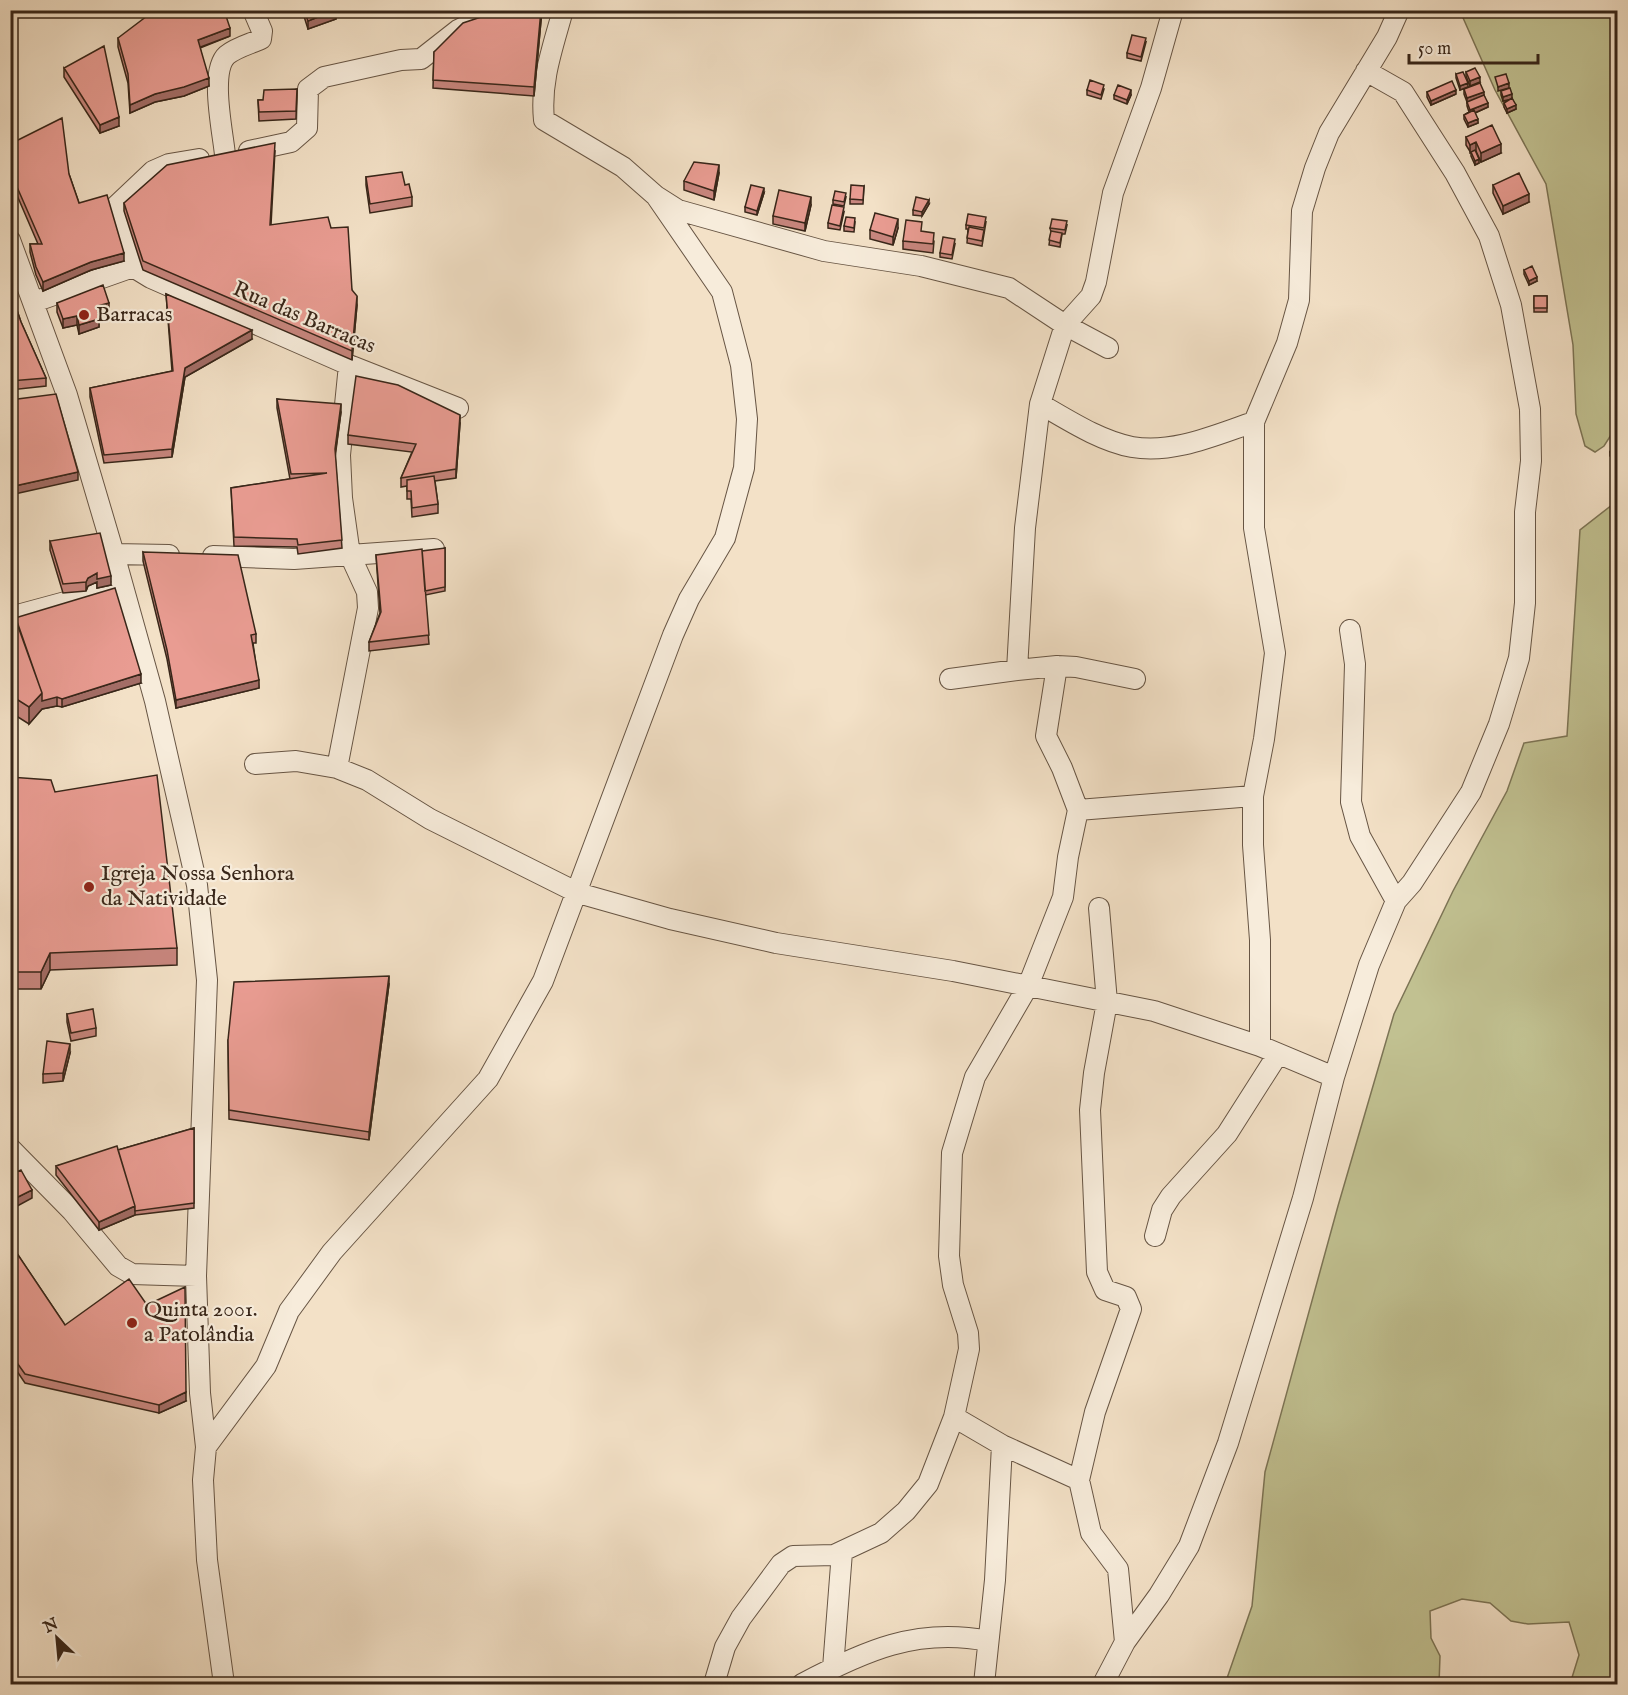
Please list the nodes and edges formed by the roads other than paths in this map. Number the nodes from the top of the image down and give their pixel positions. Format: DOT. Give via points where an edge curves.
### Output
graph roads {
  1 [pos="253,10"];
  2 [pos="563,10"];
  3 [pos="1173,10"];
  4 [pos="1399,10"];
  5 [pos="499,11"];
  6 [pos="1366,71"];
  7 [pos="225,156"];
  8 [pos="656,196"];
  9 [pos="10,240"];
  10 [pos="133,267"];
  11 [pos="34,302"];
  12 [pos="1065,325"];
  13 [pos="1108,348"];
  14 [pos="350,365"];
  15 [pos="1040,404"];
  16 [pos="458,408"];
  17 [pos="1254,422"];
  18 [pos="434,549"];
  19 [pos="114,554"];
  20 [pos="351,555"];
  21 [pos="124,587"];
  22 [pos="10,617"];
  23 [pos="1350,630"];
  24 [pos="1057,666"];
  25 [pos="1017,670"];
  26 [pos="950,679"];
  27 [pos="1135,679"];
  28 [pos="255,764"];
  29 [pos="337,768"];
  30 [pos="1253,796"];
  31 [pos="1078,810"];
  32 [pos="578,893"];
  33 [pos="1396,901"];
  34 [pos="1099,908"];
  35 [pos="1028,987"];
  36 [pos="1107,1002"];
  37 [pos="1269,1050"];
  38 [pos="1334,1077"];
  39 [pos="12,1151"];
  40 [pos="1155,1236"];
  41 [pos="196,1276"];
  42 [pos="954,1418"];
  43 [pos="1002,1445"];
  44 [pos="206,1447"];
  45 [pos="1079,1480"];
  46 [pos="842,1552"];
  47 [pos="988,1641"];
  48 [pos="1125,1642"];
  49 [pos="833,1668"];
  50 [pos="224,1684"];
  51 [pos="714,1684"];
  52 [pos="802,1684"];
  53 [pos="984,1684"];
  54 [pos="1103,1684"];
  1 -- 7 [label="street" via="262,31 261,39 225,56 217,72"];
  2 -- 8 [label="street" via="545,75 541,105 544,120 623,167"];
  3 -- 12 [label="street" via="1151,87 1113,193 1096,282 1091,296"];
  4 -- 6 [label="street"];
  5 -- 7 [label="street" via="458,30 421,59 324,76 308,89 307,128 299,136 291,142"];
  6 -- 17 [label="street" via="1329,133 1315,168 1302,211 1299,300 1287,343"];
  6 -- 33 [label="street" via="1403,92 1455,173 1489,236 1511,305 1530,410 1526,603 1519,658 1472,792"];
  7 -- 10 [label="street" via="170,164 153,171 116,206"];
  8 -- 12 [label="street" via="678,210 824,251 921,266 1009,288"];
  8 -- 32 [label="street" via="722,292 741,365 747,419 744,468 725,538 673,635"];
  9 -- 11 [label="street"];
  10 -- 11 [label="street"];
  10 -- 14 [label="street, Rua das Barracas"];
  11 -- 19 [label="street" via="57,396"];
  12 -- 13 [label="street"];
  12 -- 15 [label="street"];
  14 -- 16 [label="street, Rua das Barracas"];
  14 -- 20 [label="street" via="340,455"];
  15 -- 17 [label="street" via="1132,447 1185,445"];
  15 -- 25 [label="street" via="1024,528"];
  17 -- 30 [label="street" via="1254,528 1275,653"];
  18 -- 20 [label="street"];
  19 -- 20 [label="street" via="294,559"];
  19 -- 21 [label="street"];
  20 -- 29 [label="street" via="367,592 368,608"];
  21 -- 22 [label="street"];
  21 -- 41 [label="street" via="197,885 204,945 207,980"];
  23 -- 33 [label="street" via="1355,664 1351,802 1354,819"];
  24 -- 25 [label="street"];
  24 -- 27 [label="street"];
  24 -- 31 [label="street" via="1046,736"];
  25 -- 26 [label="street"];
  28 -- 29 [label="street" via="296,761"];
  29 -- 32 [label="street" via="367,780 444,826"];
  30 -- 31 [label="street"];
  30 -- 37 [label="street" via="1253,844"];
  31 -- 35 [label="street" via="1063,897"];
  32 -- 35 [label="street" via="776,943 953,970"];
  32 -- 44 [label="street" via="543,981 488,1079 332,1252 289,1311 266,1366"];
  33 -- 38 [label="street" via="1369,965"];
  34 -- 36 [label="street"];
  35 -- 36 [label="street"];
  35 -- 42 [label="street" via="975,1077 952,1154 949,1256 969,1349"];
  36 -- 37 [label="street" via="1154,1011"];
  36 -- 45 [label="street" via="1090,1110 1097,1272 1105,1290 1126,1297 1131,1309 1095,1412"];
  37 -- 38 [label="street"];
  37 -- 40 [label="street" via="1227,1134 1171,1196 1162,1210"];
  38 -- 48 [label="street" via="1231,1432 1189,1546"];
  39 -- 41 [label="street" via="72,1211 118,1266 132,1274"];
  41 -- 44 [label="street"];
  42 -- 43 [label="street"];
  42 -- 46 [label="street" via="928,1484 906,1511 881,1533"];
  43 -- 45 [label="street"];
  43 -- 47 [label="street"];
  44 -- 50 [label="street" via="203,1480 207,1560"];
  45 -- 48 [label="street" via="1091,1533 1118,1569"];
  46 -- 49 [label="street"];
  46 -- 51 [label="street" via="793,1557 781,1564 741,1618 725,1647"];
  47 -- 49 [label="street" via="960,1636 910,1640 869,1651"];
  47 -- 53 [label="street"];
  48 -- 54 [label="street"];
  49 -- 52 [label="street"];
}
